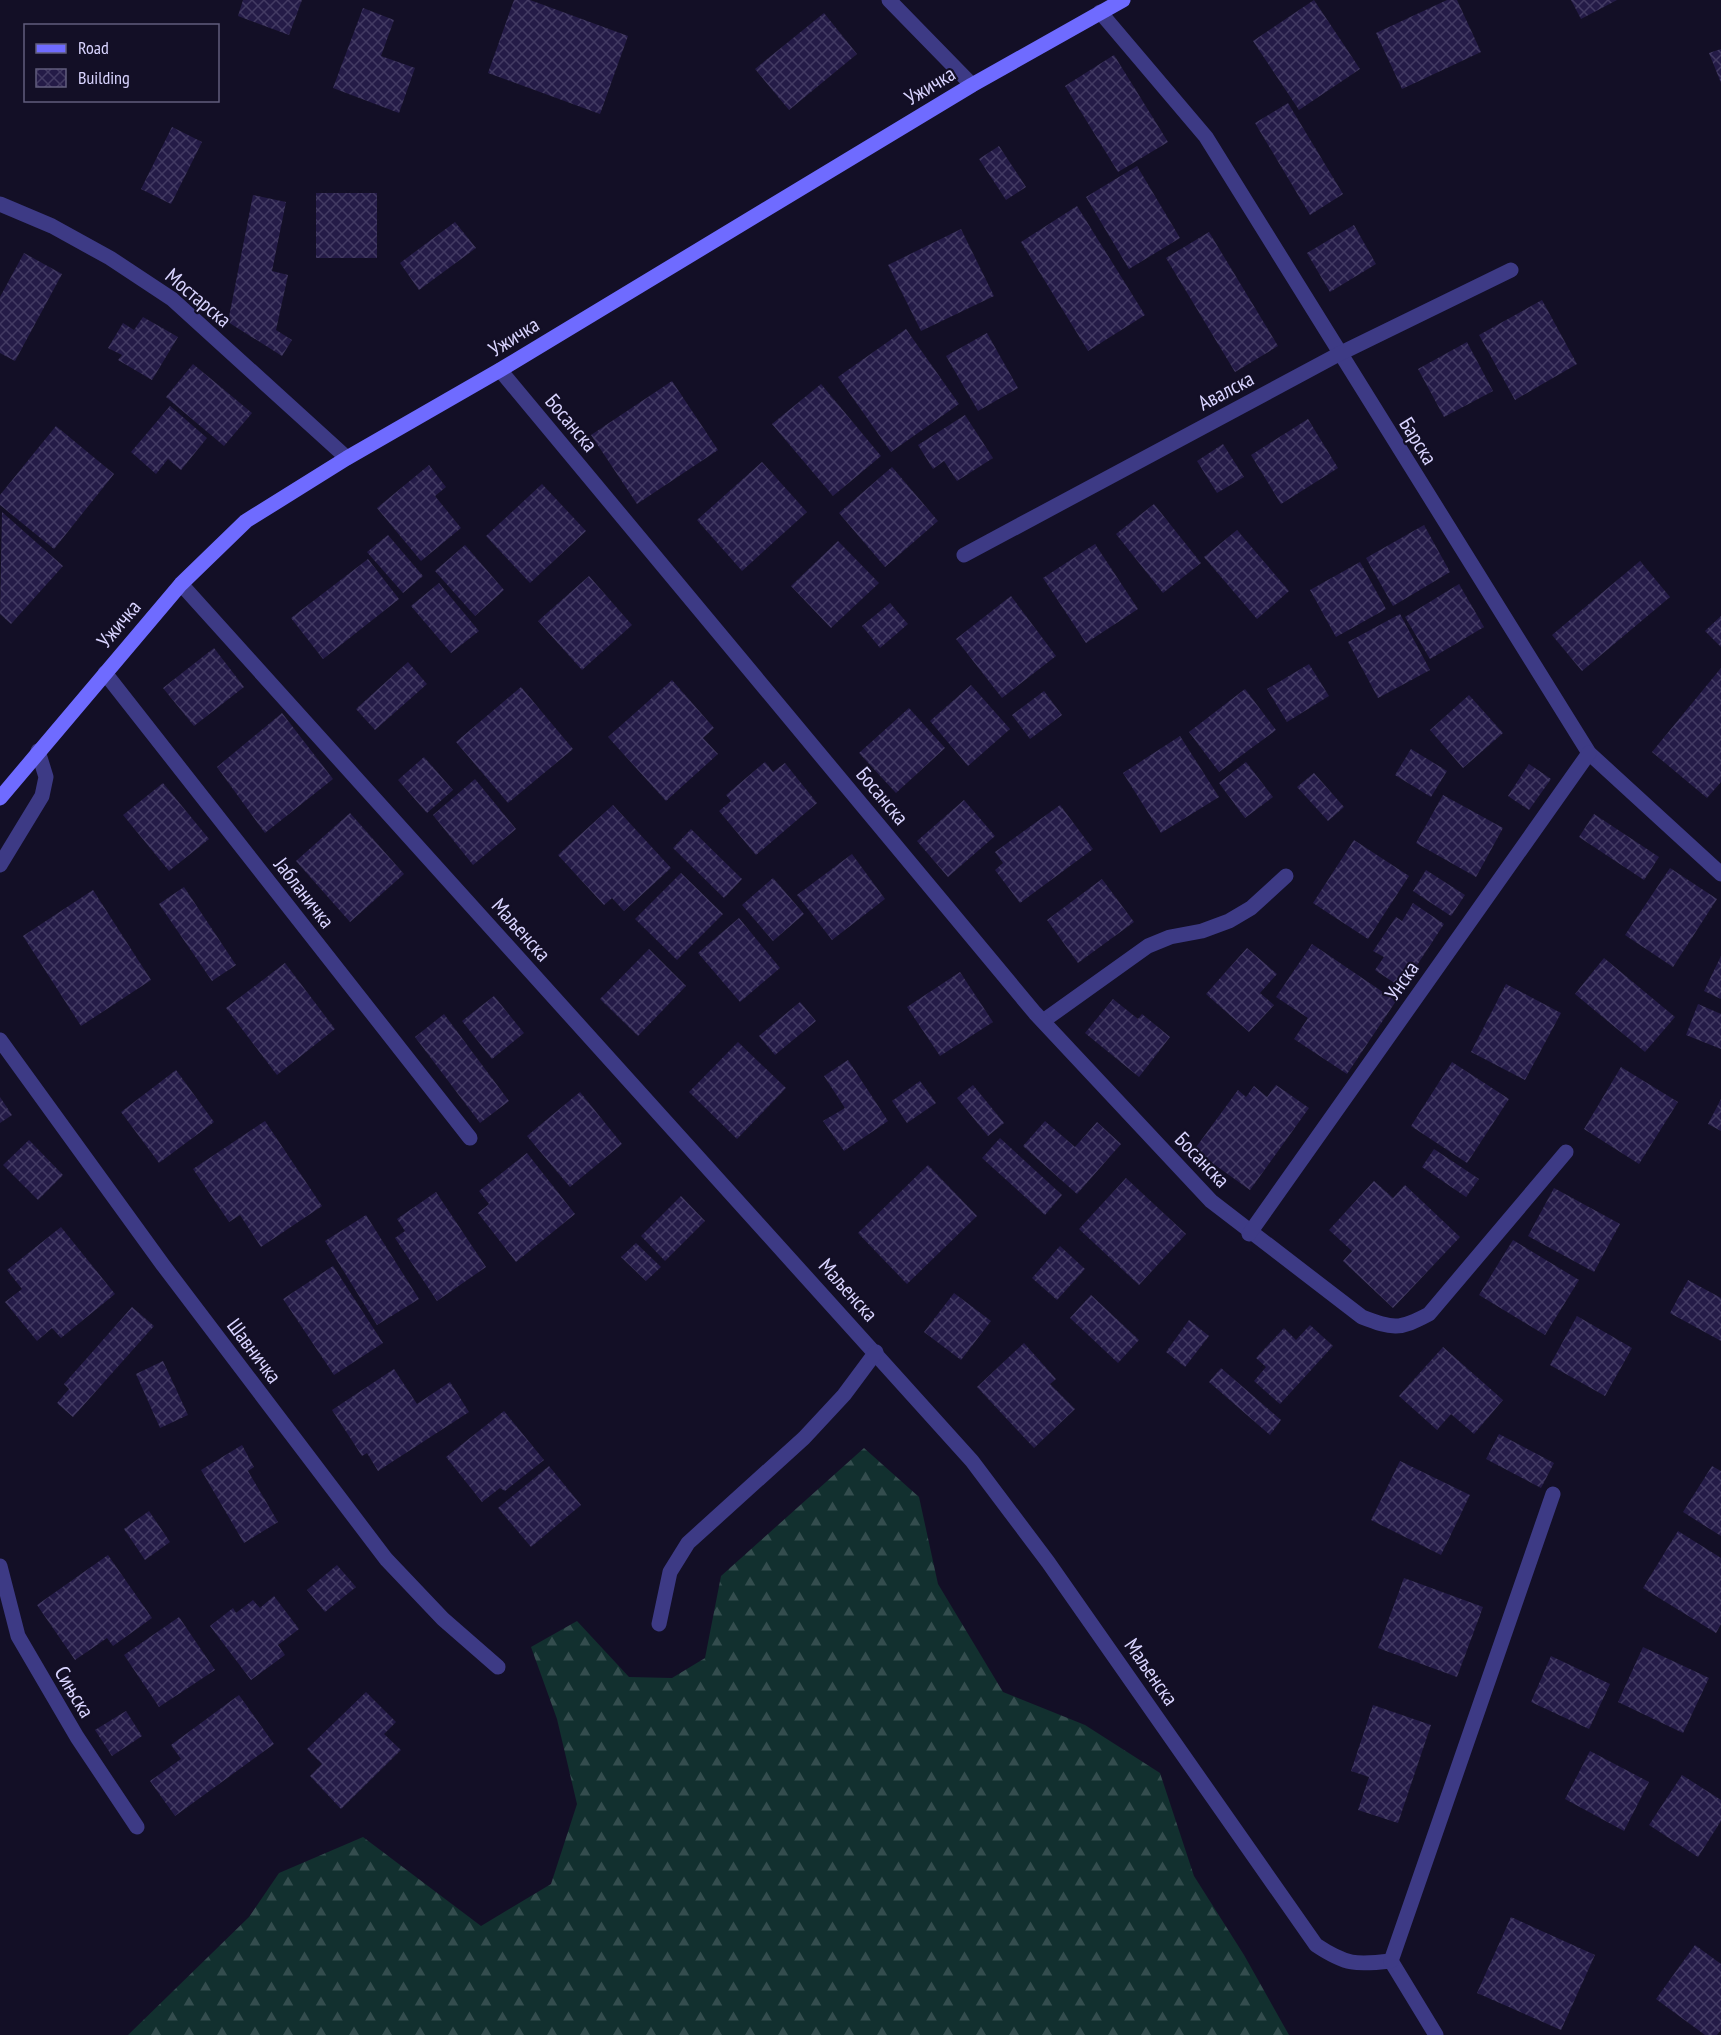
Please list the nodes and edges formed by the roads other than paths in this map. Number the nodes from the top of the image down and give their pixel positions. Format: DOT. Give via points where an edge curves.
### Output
graph roads {
  1 [pos="889,0"];
  2 [pos="1123,0"];
  3 [pos="1100,12"];
  4 [pos="972,85"];
  5 [pos="0,204"];
  6 [pos="1511,270"];
  7 [pos="1339,354"];
  8 [pos="500,370"];
  9 [pos="347,458"];
  10 [pos="964,555"];
  11 [pos="181,584"];
  12 [pos="105,673"];
  13 [pos="38,751"];
  14 [pos="1589,753"];
  15 [pos="0,798"];
  16 [pos="0,864"];
  17 [pos="1721,874"];
  18 [pos="1286,876"];
  19 [pos="1043,1021"];
  20 [pos="0,1040"];
  21 [pos="470,1138"];
  22 [pos="1566,1152"];
  23 [pos="1250,1234"];
  24 [pos="876,1352"];
  25 [pos="1553,1494"];
  26 [pos="0,1566"];
  27 [pos="659,1624"];
  28 [pos="498,1667"];
  29 [pos="137,1827"];
  30 [pos="1391,1961"];
  31 [pos="1436,2035"];
  1 -- 4 [label="street"];
  2 -- 3 [label="main road, Ужичка"];
  3 -- 4 [label="main road, Ужичка"];
  3 -- 7 [label="street, Барска" via="1206,137"];
  4 -- 8 [label="main road, Ужичка"];
  5 -- 9 [label="street, Мостарска" via="52,226 110,258 172,299"];
  6 -- 7 [label="street, Авалска"];
  7 -- 10 [label="street, Авалска"];
  7 -- 14 [label="street, Барска"];
  8 -- 9 [label="main road, Ужичка"];
  8 -- 19 [label="street, Босанска"];
  9 -- 11 [label="main road, Ужичка" via="246,521"];
  11 -- 12 [label="main road, Ужичка"];
  11 -- 24 [label="street, Маљенска"];
  12 -- 13 [label="main road, Ужичка"];
  12 -- 21 [label="street, Јабланичка"];
  13 -- 15 [label="main road, Ужичка"];
  13 -- 16 [label="street" via="46,777 42,796"];
  14 -- 17 [label="street, Барска"];
  14 -- 23 [label="street, Унска"];
  18 -- 19 [label="street" via="1251,908 1228,921 1148,946"];
  19 -- 23 [label="street, Босанска" via="1210,1201"];
  20 -- 28 [label="street, Шавничка" via="163,1266 386,1559 443,1619"];
  22 -- 23 [label="street, Босанска" via="1429,1314 1405,1327 1362,1317"];
  24 -- 27 [label="street" via="844,1395 804,1438 688,1543 670,1572"];
  24 -- 30 [label="street, Маљенска" via="972,1461 1041,1553 1316,1945 1339,1961 1357,1965"];
  25 -- 30 [label="street"];
  26 -- 29 [label="street, Сињска" via="18,1636 71,1728"];
  30 -- 31 [label="street"];
}
